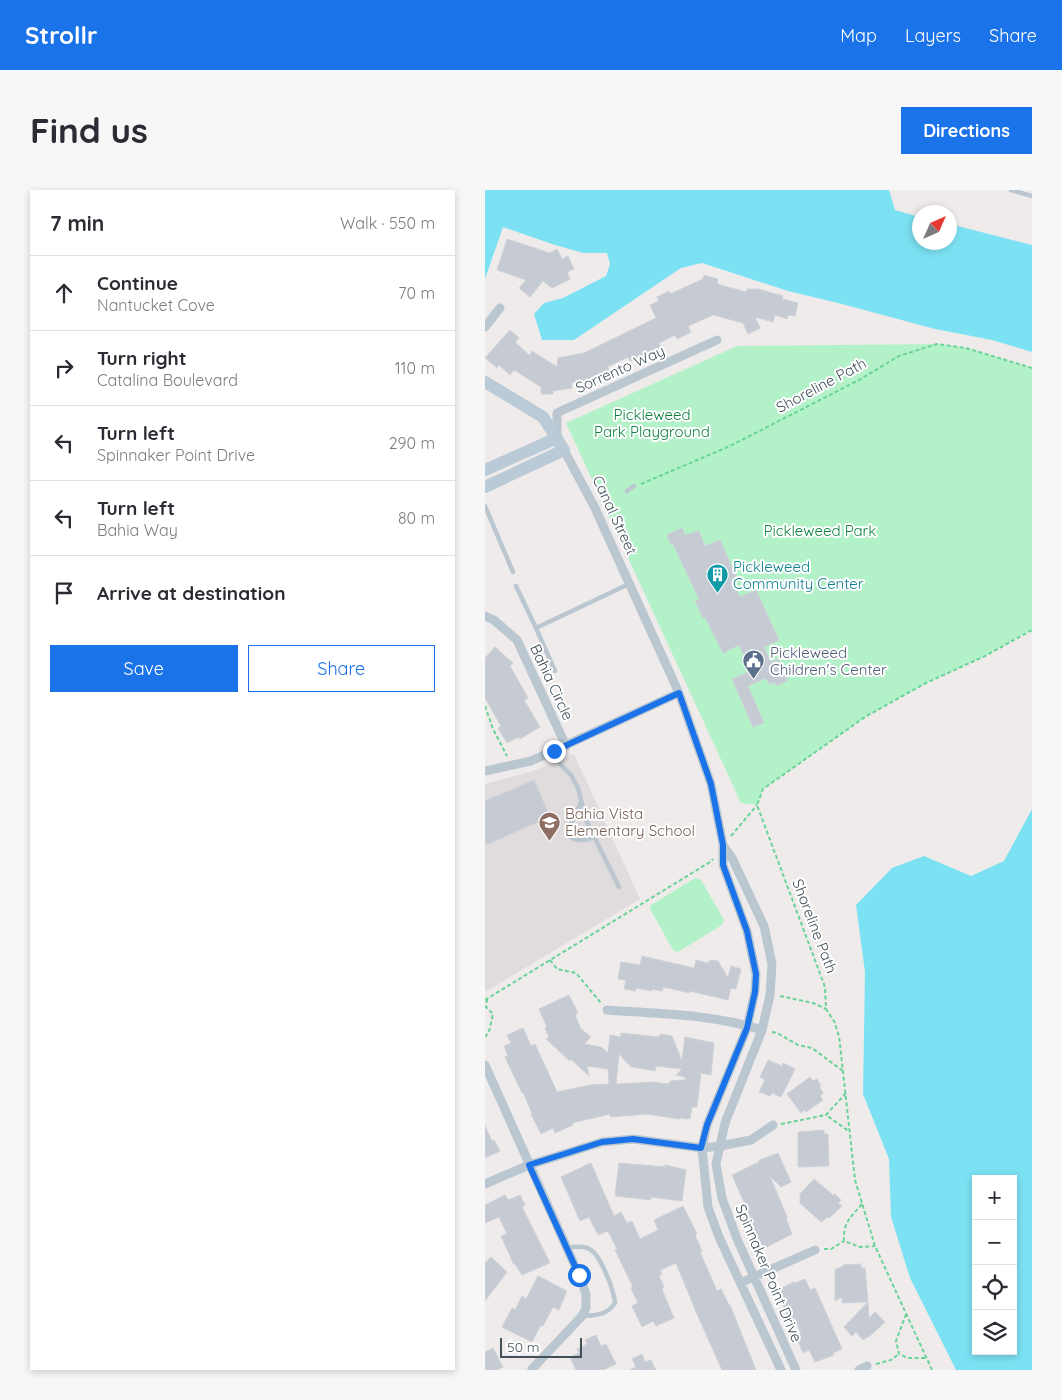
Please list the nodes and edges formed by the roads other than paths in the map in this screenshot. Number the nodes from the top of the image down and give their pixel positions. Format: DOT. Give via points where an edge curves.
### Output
graph roads {
  1 [pos="1011,190"];
  2 [pos="1032,196"];
  3 [pos="500,308"];
  4 [pos="485,327"];
  5 [pos="717,340"];
  6 [pos="485,382"];
  7 [pos="557,438"];
  8 [pos="564,450"];
  9 [pos="485,470"];
  10 [pos="634,486"];
  11 [pos="485,487"];
  12 [pos="627,491"];
  13 [pos="485,506"];
  14 [pos="513,572"];
  15 [pos="629,584"];
  16 [pos="516,586"];
  17 [pos="485,616"];
  18 [pos="536,628"];
  19 [pos="555,670"];
  20 [pos="679,693"];
  21 [pos="566,746"];
  22 [pos="554,751"];
  23 [pos="485,771"];
  24 [pos="582,800"];
  25 [pos="595,837"];
  26 [pos="723,845"];
  27 [pos="619,887"];
  28 [pos="607,1010"];
  29 [pos="747,1026"];
  30 [pos="763,1030"];
  31 [pos="485,1064"];
  32 [pos="773,1125"];
  33 [pos="720,1146"];
  34 [pos="701,1148"];
  35 [pos="529,1165"];
  36 [pos="485,1184"];
  37 [pos="567,1247"];
  38 [pos="815,1250"];
  39 [pos="754,1277"];
  40 [pos="740,1283"];
  41 [pos="582,1316"];
  42 [pos="532,1369"];
  43 [pos="781,1370"];
  44 [pos="796,1370"];
  1 -- 2 [label="lane"];
  3 -- 4 [label="street"];
  5 -- 7 [label="street, Sorrento Way" via="561,410 557,413"];
  6 -- 7 [label="street, Canal Street" via="543,417"];
  7 -- 8 [label="street, Canal Street"];
  7 -- 9 [label="street"];
  8 -- 11 [label="street"];
  8 -- 15 [label="street, Canal Street" via="594,506"];
  10 -- 12 [label="lane"];
  13 -- 14 [label="lane"];
  15 -- 18 [label="lane"];
  15 -- 20 [label="street, Canal Street"];
  16 -- 18 [label="lane"];
  17 -- 21 [label="street, Bahia Circle" via="517,640"];
  18 -- 19 [label="lane"];
  20 -- 21 [label="street"];
  20 -- 26 [label="street, Spinnaker Point Drive" via="711,784"];
  21 -- 22 [label="street"];
  22 -- 23 [label="street" via="531,761"];
  22 -- 24 [label="lane" via="560,764 571,775"];
  24 -- 25 [label="lane" via="586,820"];
  24 -- 25 [label="lane" via="569,833 577,841"];
  25 -- 27 [label="lane"];
  26 -- 29 [label="street, Spinnaker Point Drive" via="723,865 747,931 756,974"];
  26 -- 30 [label="street, Spinnaker Point Drive" via="763,926 772,964"];
  28 -- 29 [label="street" via="707,1018"];
  29 -- 30 [label="street"];
  29 -- 34 [label="street, Spinnaker Point Drive" via="707,1125"];
  30 -- 33 [label="street, Spinnaker Point Drive" via="725,1123"];
  31 -- 35 [label="street"];
  32 -- 33 [label="street" via="751,1140"];
  33 -- 34 [label="street"];
  33 -- 39 [label="street, Spinnaker Point Drive" via="716,1164 722,1198"];
  34 -- 35 [label="street" via="633,1139 602,1142"];
  34 -- 40 [label="street, Spinnaker Point Drive" via="708,1207"];
  35 -- 36 [label="street"];
  35 -- 37 [label="street"];
  37 -- 41 [label="street" via="586,1294 586,1308"];
  37 -- 41 [label="lane" via="588,1248 596,1253 614,1294 615,1303 611,1310"];
  38 -- 39 [label="street"];
  39 -- 40 [label="street"];
  39 -- 44 [label="street, Spinnaker Point Drive"];
  40 -- 43 [label="street, Spinnaker Point Drive"];
  41 -- 42 [label="street"];
}
